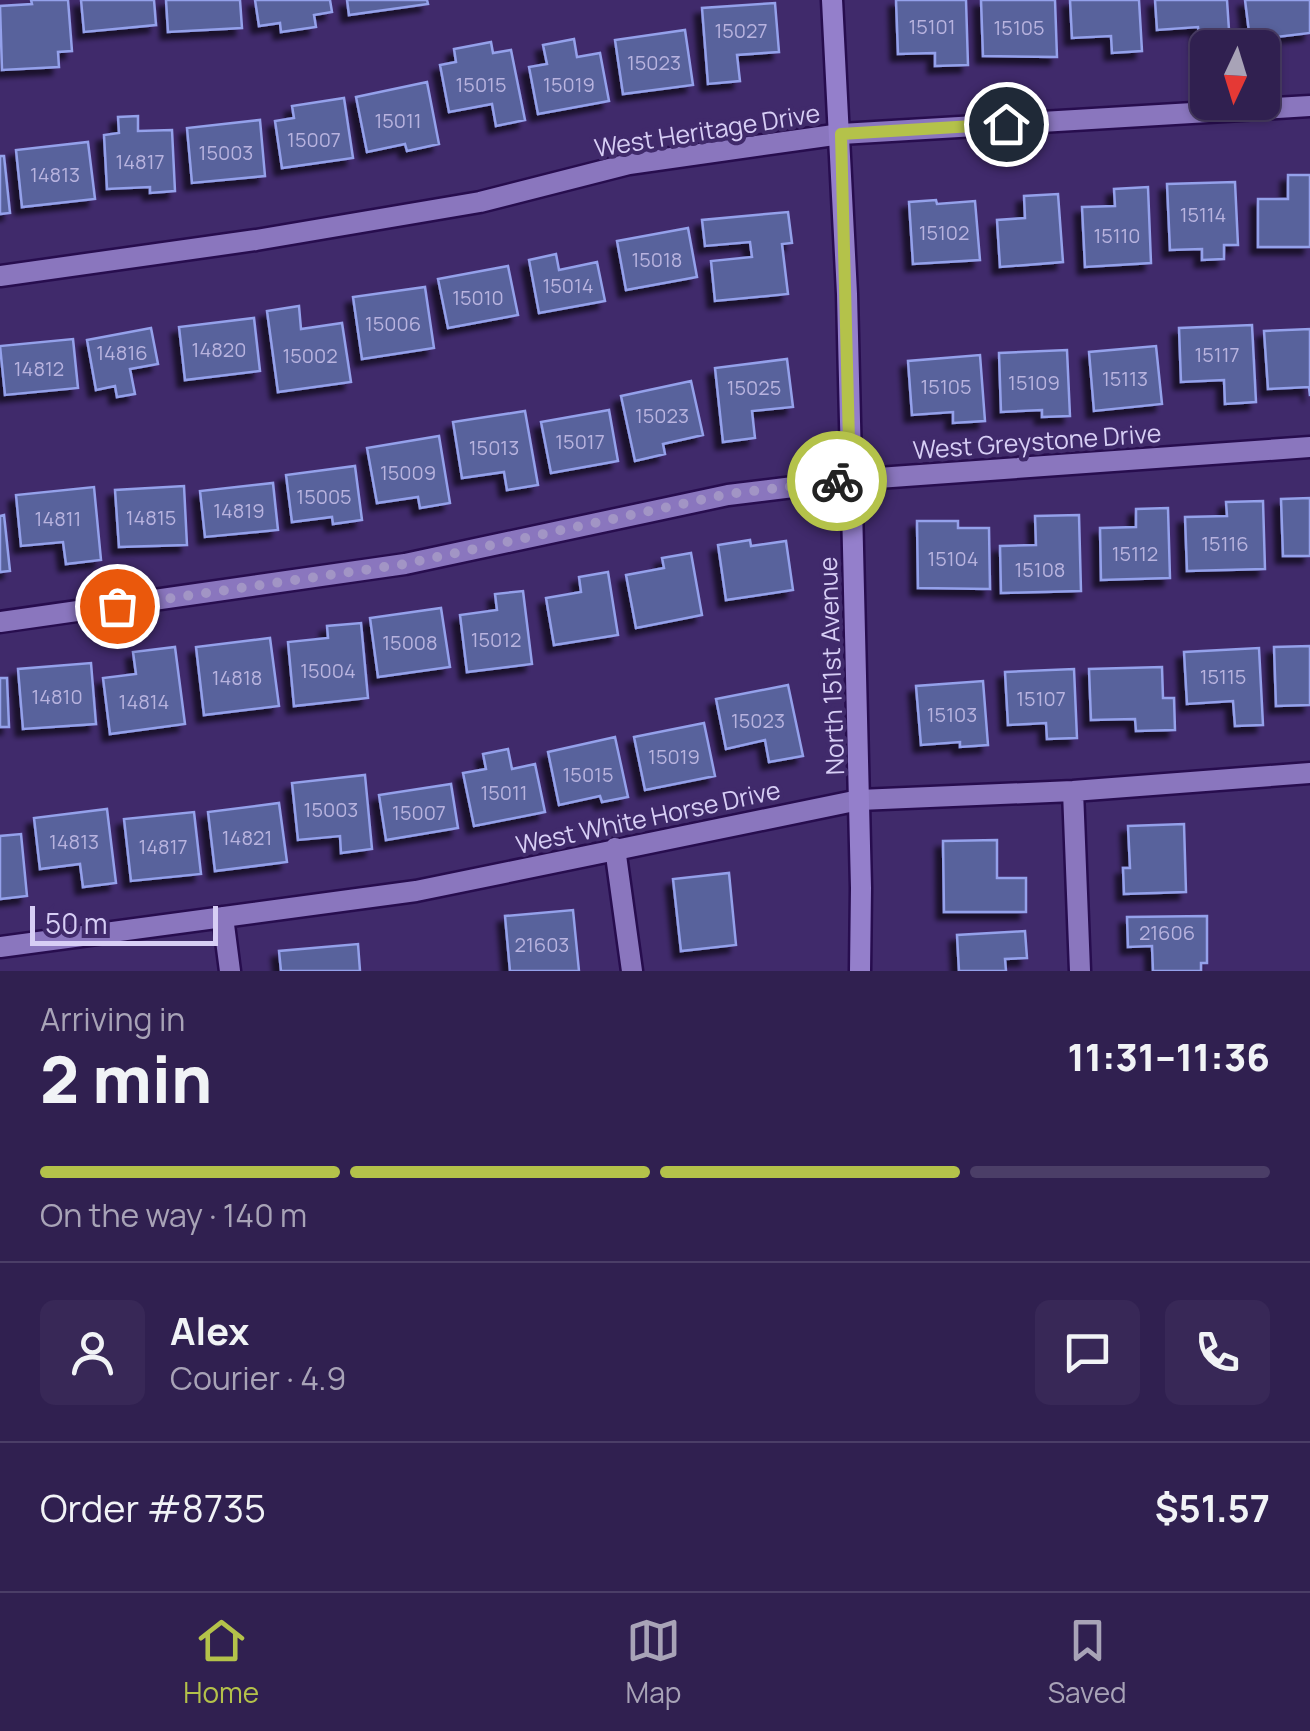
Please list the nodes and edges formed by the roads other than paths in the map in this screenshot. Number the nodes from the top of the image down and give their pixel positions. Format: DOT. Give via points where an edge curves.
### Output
graph roads {
  1 [pos="832,0"];
  2 [pos="1310,106"];
  3 [pos="841,134"];
  4 [pos="0,276"];
  5 [pos="1310,446"];
  6 [pos="850,480"];
  7 [pos="0,622"];
  8 [pos="1310,773"];
  9 [pos="1073,791"];
  10 [pos="860,800"];
  11 [pos="615,848"];
  12 [pos="223,916"];
  13 [pos="0,947"];
  14 [pos="230,971"];
  15 [pos="632,971"];
  16 [pos="860,971"];
  17 [pos="1080,971"];
  1 -- 3 [label="street, North 151st Avenue"];
  2 -- 3 [label="street, West Heritage Drive"];
  3 -- 4 [label="street, West Heritage Drive" via="629,164 480,202 256,240"];
  3 -- 6 [label="street, North 151st Avenue"];
  5 -- 6 [label="street, West Greystone Drive"];
  6 -- 7 [label="street, West Greystone Drive" via="728,494 405,564"];
  6 -- 10 [label="street, North 151st Avenue"];
  8 -- 9 [label="street, West White Horse Drive"];
  9 -- 10 [label="street, West White Horse Drive"];
  9 -- 17 [label="street"];
  10 -- 11 [label="street, West White Horse Drive"];
  10 -- 16 [label="street, North 151st Avenue"];
  11 -- 12 [label="street, West White Horse Drive" via="416,891"];
  11 -- 15 [label="street"];
  12 -- 13 [label="street, West White Horse Drive"];
  12 -- 14 [label="street"];
}
